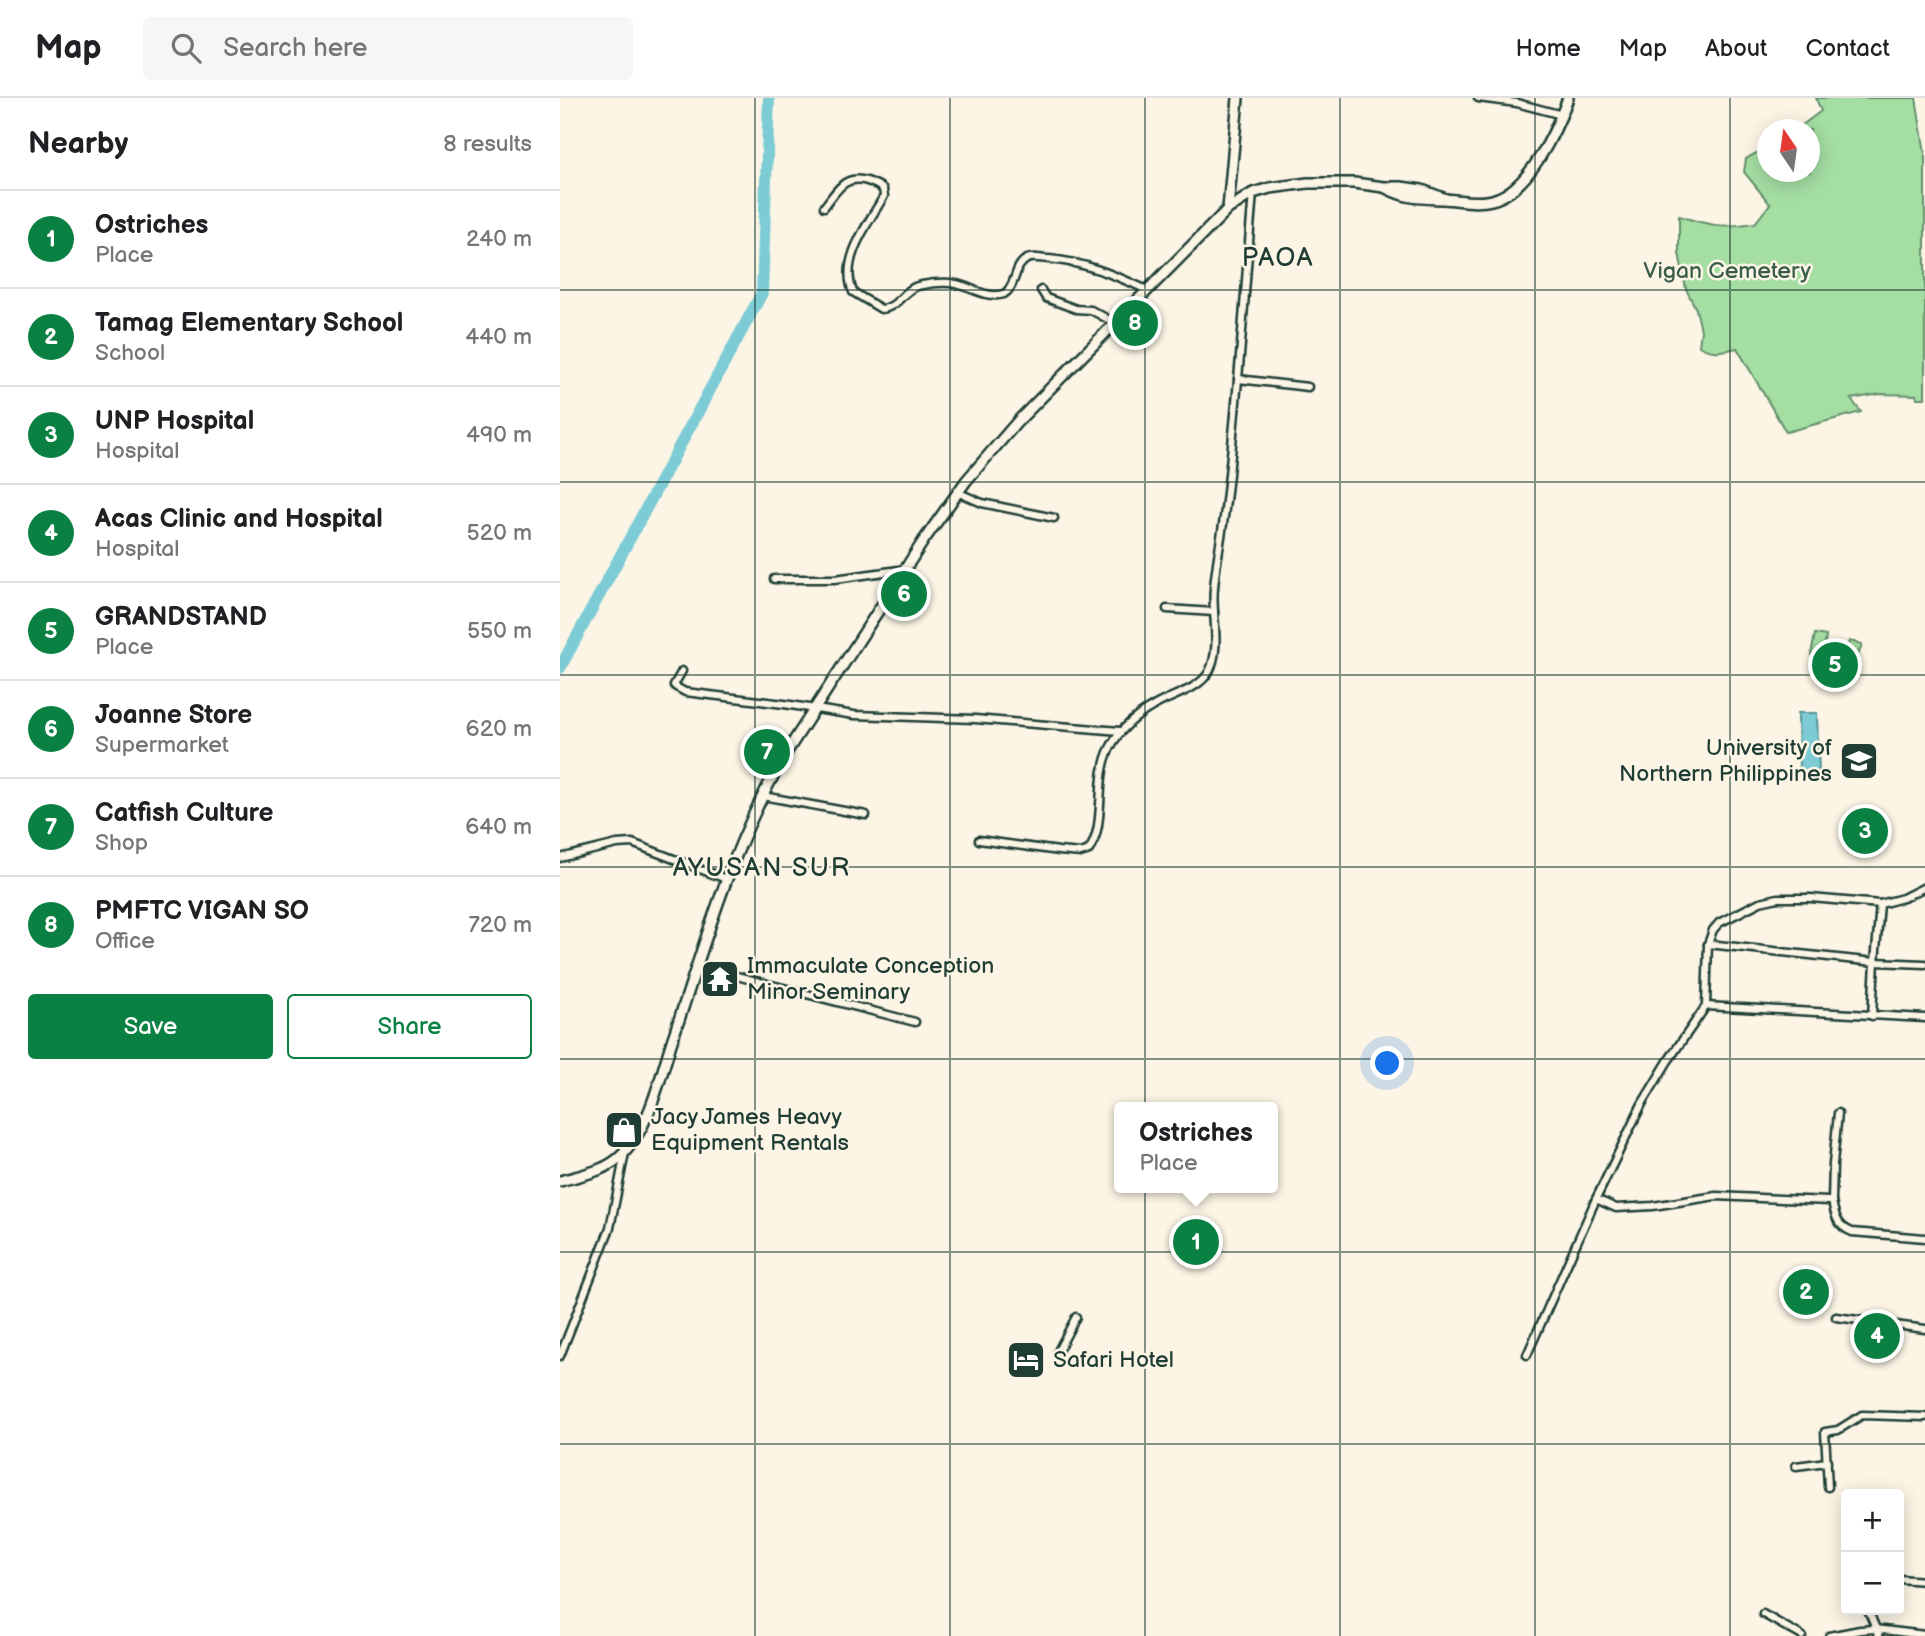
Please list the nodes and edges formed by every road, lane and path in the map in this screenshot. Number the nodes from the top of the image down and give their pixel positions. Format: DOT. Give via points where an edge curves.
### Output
graph roads {
  1 [pos="1238,98"];
  2 [pos="1478,98"];
  3 [pos="1568,98"];
  4 [pos="1562,115"];
  5 [pos="1253,193"];
  6 [pos="824,207"];
  7 [pos="1228,209"];
  8 [pos="1041,290"];
  9 [pos="1146,290"];
  10 [pos="1115,323"];
  11 [pos="1238,379"];
  12 [pos="1308,387"];
  13 [pos="957,492"];
  14 [pos="1054,518"];
  15 [pos="906,569"];
  16 [pos="774,579"];
  17 [pos="1167,609"];
  18 [pos="1214,612"];
  19 [pos="682,671"];
  20 [pos="815,710"];
  21 [pos="1121,731"];
  22 [pos="763,796"];
  23 [pos="866,816"];
  24 [pos="979,839"];
  25 [pos="560,858"];
  26 [pos="726,879"];
  27 [pos="1925,887"];
  28 [pos="1880,904"];
  29 [pos="1707,944"];
  30 [pos="1875,962"];
  31 [pos="1925,964"];
  32 [pos="698,966"];
  33 [pos="1706,1006"];
  34 [pos="1872,1016"];
  35 [pos="1925,1018"];
  36 [pos="915,1022"];
  37 [pos="1838,1113"];
  38 [pos="625,1153"];
  39 [pos="560,1181"];
  40 [pos="1595,1199"];
  41 [pos="1832,1201"];
  42 [pos="1925,1238"];
  43 [pos="1076,1317"];
  44 [pos="1836,1317"];
  45 [pos="1925,1329"];
  46 [pos="1058,1351"];
  47 [pos="1527,1354"];
  48 [pos="560,1356"];
  49 [pos="1925,1417"];
  50 [pos="1826,1462"];
  51 [pos="1796,1466"];
  52 [pos="1828,1487"];
  53 [pos="1904,1579"];
  54 [pos="1925,1581"];
  55 [pos="1763,1614"];
  56 [pos="1870,1615"];
  57 [pos="1877,1633"];
  58 [pos="1925,1635"];
  59 [pos="1802,1636"];
  60 [pos="1829,1636"];
  1 -- 7 [label="street"];
  2 -- 4 [label="street"];
  3 -- 4 [label="street"];
  4 -- 5 [label="street" via="1527,176 1502,197 1478,203 1354,183 1308,183"];
  5 -- 7 [label="street"];
  5 -- 11 [label="street"];
  6 -- 9 [label="street" via="851,179 883,189 848,267 852,292 881,309 894,306 922,285 953,283 989,295 1004,294 1013,286 1020,266 1034,258 1105,271"];
  7 -- 9 [label="street"];
  8 -- 10 [label="street" via="1046,299 1091,310"];
  9 -- 10 [label="street"];
  10 -- 13 [label="street" via="1018,421"];
  11 -- 12 [label="street"];
  11 -- 18 [label="street"];
  13 -- 14 [label="street" via="982,503"];
  13 -- 15 [label="street"];
  15 -- 16 [label="street" via="835,579"];
  15 -- 20 [label="street"];
  17 -- 18 [label="street"];
  18 -- 21 [label="street" via="1214,655 1208,674"];
  19 -- 20 [label="street" via="674,685 685,692"];
  20 -- 21 [label="street"];
  20 -- 22 [label="street"];
  21 -- 24 [label="street" via="1105,760 1096,833 1089,850 1059,851"];
  22 -- 23 [label="street"];
  22 -- 26 [label="street"];
  25 -- 26 [label="street" via="632,843"];
  26 -- 32 [label="street"];
  27 -- 28 [label="street"];
  28 -- 29 [label="street" via="1811,898 1760,902 1719,923"];
  28 -- 30 [label="street"];
  29 -- 30 [label="street"];
  29 -- 33 [label="street"];
  30 -- 31 [label="street"];
  30 -- 34 [label="street"];
  32 -- 36 [label="street"];
  32 -- 38 [label="street" via="655,1096"];
  33 -- 34 [label="street"];
  33 -- 40 [label="street" via="1642,1104"];
  34 -- 35 [label="street"];
  37 -- 41 [label="street"];
  38 -- 39 [label="street" via="608,1166"];
  38 -- 48 [label="street" via="610,1228"];
  40 -- 41 [label="street" via="1616,1208 1716,1196"];
  40 -- 47 [label="street"];
  41 -- 42 [label="street" via="1835,1216 1852,1232"];
  43 -- 46 [label="street"];
  44 -- 45 [label="street"];
  49 -- 50 [label="street" via="1862,1415 1825,1433"];
  50 -- 51 [label="street"];
  50 -- 52 [label="street"];
  53 -- 54 [label="street"];
  55 -- 59 [label="street"];
  56 -- 57 [label="street"];
  57 -- 58 [label="street"];
  57 -- 60 [label="street" via="1860,1630"];
}
